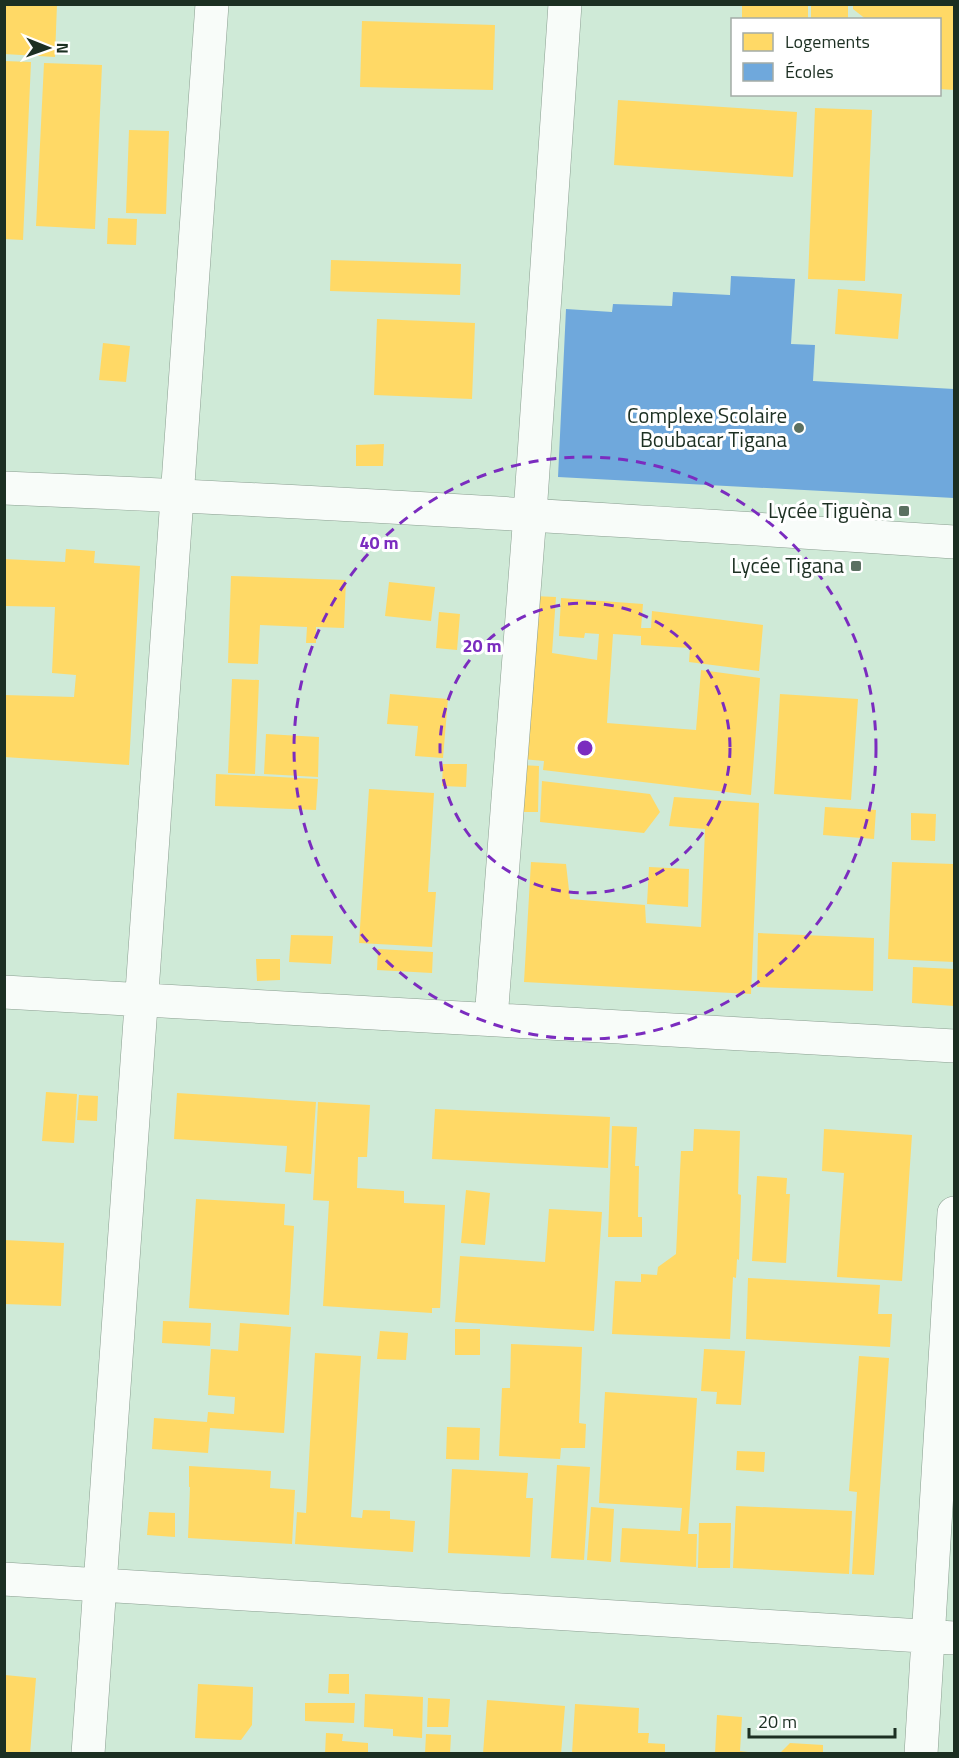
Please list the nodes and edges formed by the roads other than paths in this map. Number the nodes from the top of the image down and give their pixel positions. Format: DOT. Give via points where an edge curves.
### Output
graph roads {
  1 [pos="212,4"];
  2 [pos="565,4"];
  3 [pos="4,488"];
  4 [pos="178,495"];
  5 [pos="530,514"];
  6 [pos="954,542"];
  7 [pos="4,992"];
  8 [pos="141,1000"];
  9 [pos="491,1019"];
  10 [pos="954,1046"];
  11 [pos="954,1213"];
  12 [pos="4,1578"];
  13 [pos="100,1584"];
  14 [pos="941,1637"];
  15 [pos="88,1754"];
  16 [pos="921,1754"];
  1 -- 4 [label="street"];
  2 -- 5 [label="street"];
  3 -- 4 [label="street"];
  4 -- 5 [label="street"];
  4 -- 8 [label="street"];
  5 -- 6 [label="street"];
  5 -- 9 [label="street"];
  7 -- 8 [label="street"];
  8 -- 9 [label="street"];
  8 -- 13 [label="street"];
  9 -- 10 [label="street"];
  11 -- 14 [label="street"];
  12 -- 13 [label="street"];
  13 -- 14 [label="street"];
  13 -- 15 [label="street"];
  14 -- 16 [label="street"];
}
